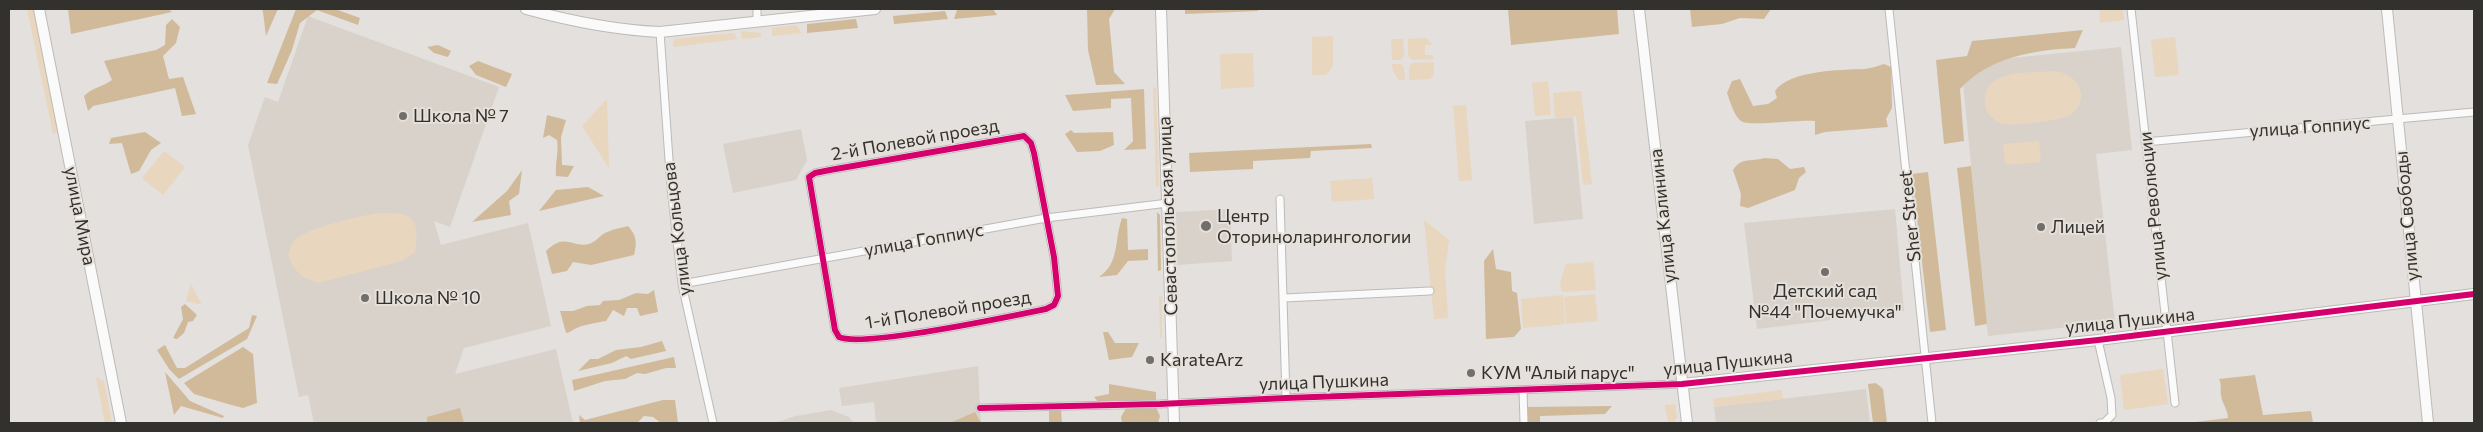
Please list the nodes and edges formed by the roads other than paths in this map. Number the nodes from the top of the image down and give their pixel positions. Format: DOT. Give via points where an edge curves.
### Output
graph roads {
  1 [pos="39,9"];
  2 [pos="529,9"];
  3 [pos="757,9"];
  4 [pos="875,9"];
  5 [pos="1161,9"];
  6 [pos="1639,9"];
  7 [pos="1889,9"];
  8 [pos="2131,9"];
  9 [pos="2387,9"];
  10 [pos="757,21"];
  11 [pos="660,32"];
  12 [pos="2474,112"];
  13 [pos="2398,121"];
  14 [pos="2146,142"];
  15 [pos="1280,200"];
  16 [pos="1168,203"];
  17 [pos="1046,218"];
  18 [pos="822,258"];
  19 [pos="682,284"];
  20 [pos="1430,291"];
  21 [pos="2474,294"];
  22 [pos="1284,298"];
  23 [pos="2415,303"];
  24 [pos="2166,332"];
  25 [pos="2098,340"];
  26 [pos="1925,358"];
  27 [pos="1682,384"];
  28 [pos="1523,390"];
  29 [pos="1286,398"];
  30 [pos="1174,404"];
  31 [pos="2175,404"];
  32 [pos="980,408"];
  33 [pos="121,423"];
  34 [pos="713,423"];
  35 [pos="1174,423"];
  36 [pos="1524,423"];
  37 [pos="1687,423"];
  38 [pos="1932,423"];
  39 [pos="2100,423"];
  40 [pos="2428,423"];
  1 -- 33 [label="street, улица Мира"];
  2 -- 11 [label="street" via="567,20"];
  3 -- 10 [label="street"];
  4 -- 10 [label="street"];
  5 -- 16 [label="street, Севастопольская улица"];
  6 -- 27 [label="street, улица Калинина"];
  7 -- 26 [label="street, Sher Street"];
  8 -- 14 [label="street, улица Революции"];
  9 -- 13 [label="street, улица Свободы"];
  10 -- 11 [label="street"];
  11 -- 19 [label="street, улица Кольцова" via="671,188"];
  12 -- 13 [label="street, улица Гоппиус"];
  13 -- 14 [label="street, улица Гоппиус"];
  13 -- 23 [label="street, улица Свободы"];
  14 -- 24 [label="street, улица Революции"];
  15 -- 22 [label="street"];
  16 -- 17 [label="street, улица Гоппиус"];
  16 -- 30 [label="street, Севастопольская улица"];
  17 -- 18 [label="street, улица Гоппиус"];
  17 -- 18 [label="street, 2-й Полевой проезд" via="1030,143 1024,136 823,171 809,177"];
  17 -- 18 [label="street, 1-й Полевой проезд" via="1058,296 1054,305 954,326 846,341 838,338"];
  18 -- 19 [label="street, улица Гоппиус"];
  19 -- 34 [label="street, улица Кольцова"];
  20 -- 22 [label="street"];
  21 -- 23 [label="street, улица Пушкина"];
  22 -- 29 [label="street"];
  23 -- 24 [label="street, улица Пушкина"];
  23 -- 40 [label="street, улица Свободы"];
  24 -- 25 [label="street, улица Пушкина"];
  24 -- 31 [label="street, улица Революции"];
  25 -- 26 [label="street, улица Пушкина"];
  25 -- 39 [label="street" via="2112,415"];
  26 -- 27 [label="street, улица Пушкина"];
  26 -- 38 [label="street, Sher Street"];
  27 -- 28 [label="street, улица Пушкина"];
  27 -- 37 [label="street, улица Калинина"];
  28 -- 29 [label="street, улица Пушкина"];
  28 -- 36 [label="street"];
  29 -- 30 [label="street, улица Пушкина"];
  30 -- 32 [label="street, улица Пушкина"];
  30 -- 35 [label="street, Севастопольская улица"];
}
